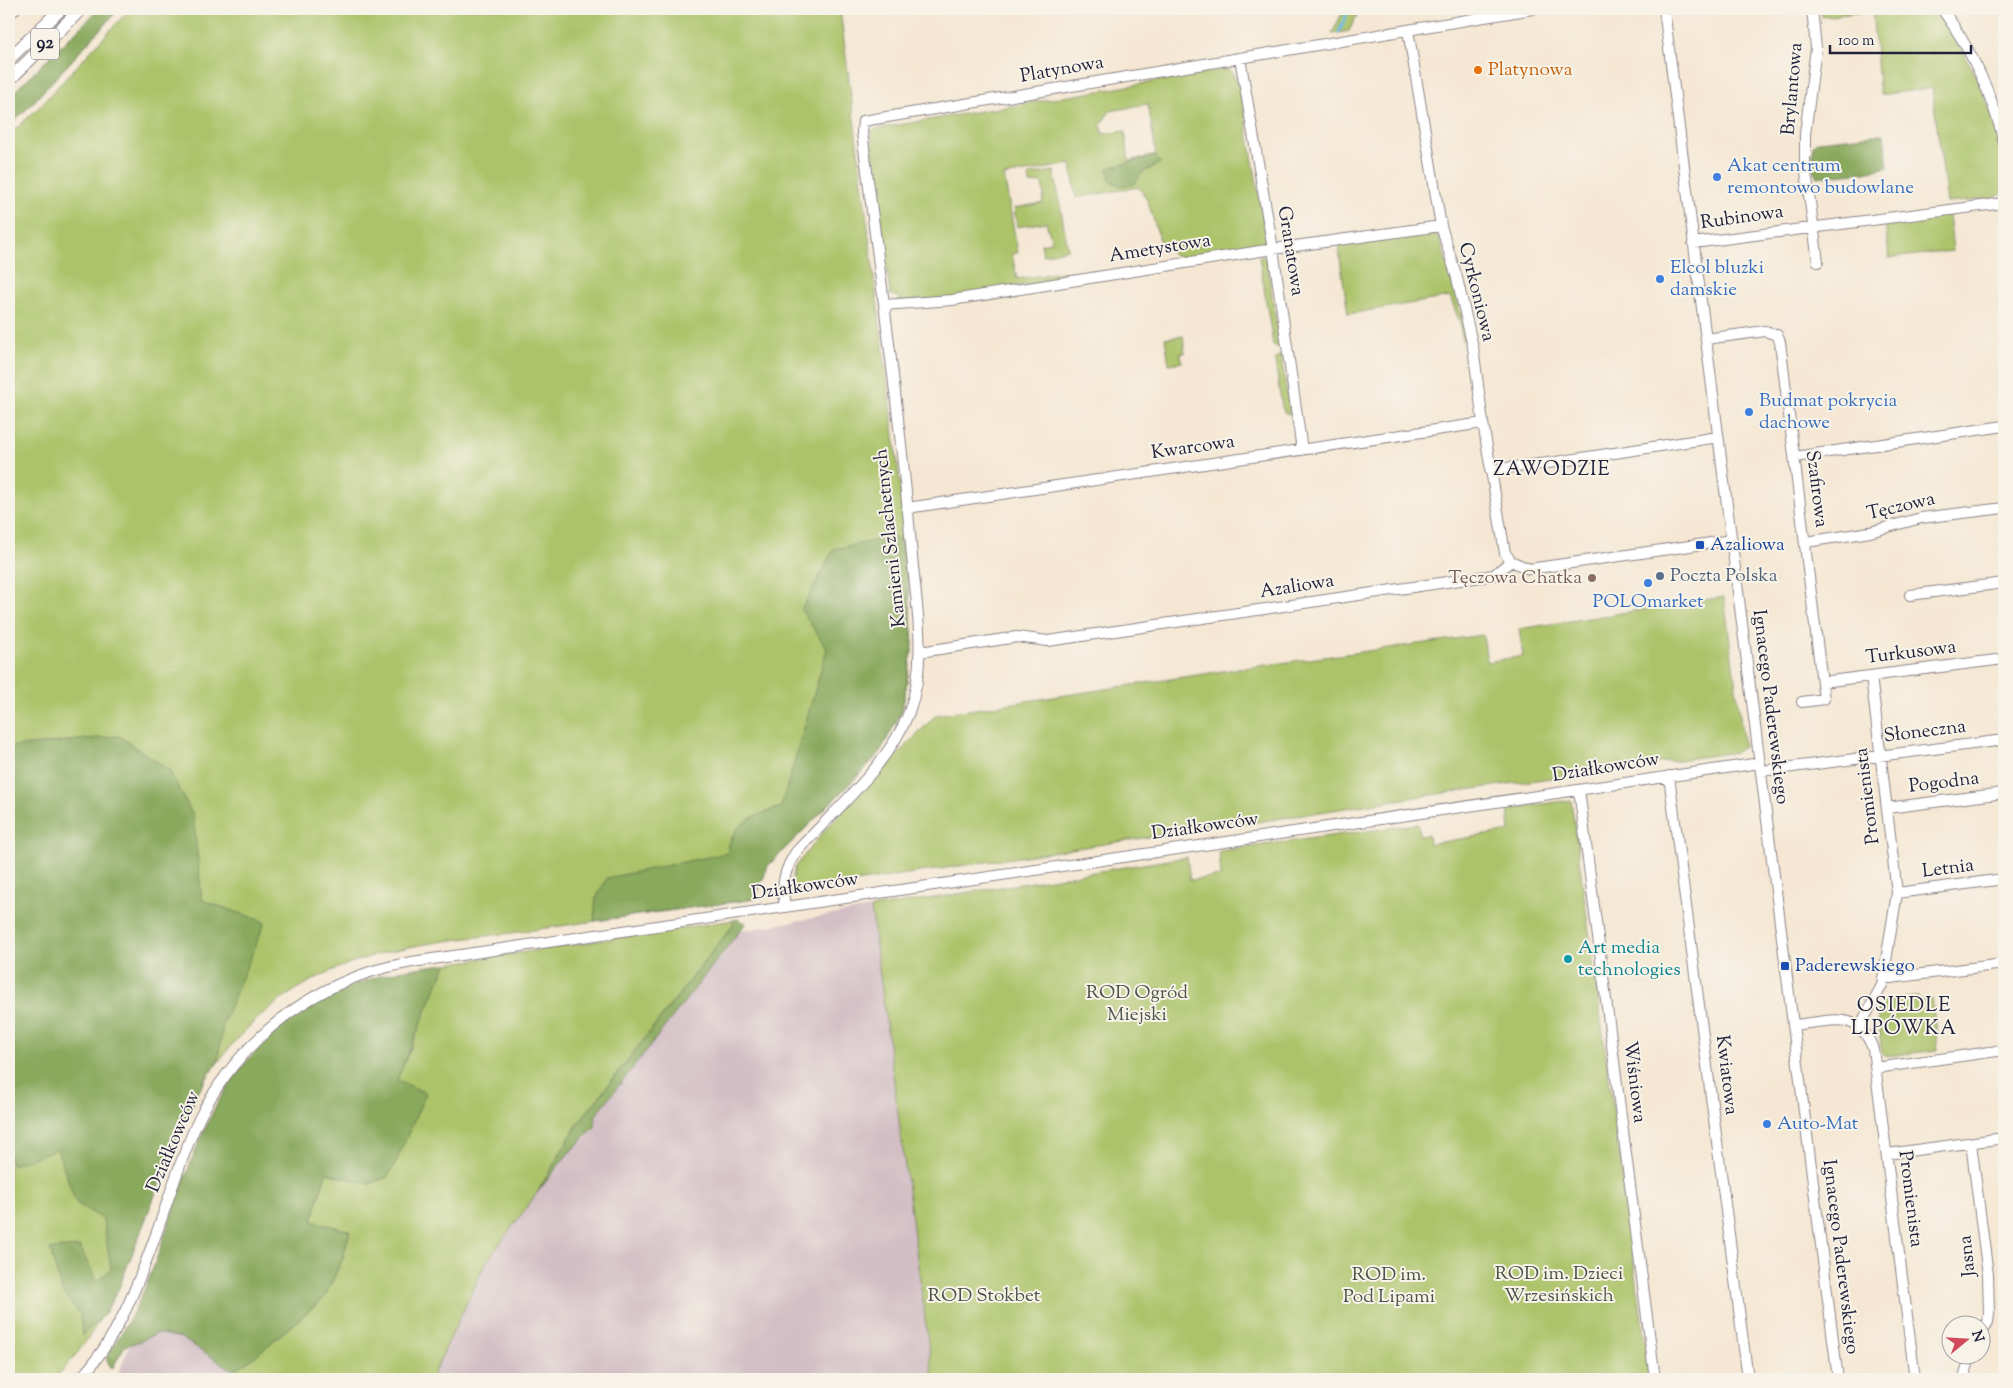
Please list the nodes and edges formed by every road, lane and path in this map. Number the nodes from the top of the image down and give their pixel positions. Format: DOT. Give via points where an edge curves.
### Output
graph roads {
  1 [pos="15,9"];
  2 [pos="61,9"];
  3 [pos="81,9"];
  4 [pos="1533,9"];
  5 [pos="1664,9"];
  6 [pos="1812,9"];
  7 [pos="1942,9"];
  8 [pos="9,14"];
  9 [pos="1408,30"];
  10 [pos="1240,58"];
  11 [pos="9,59"];
  12 [pos="9,80"];
  13 [pos="863,120"];
  14 [pos="2004,142"];
  15 [pos="2004,203"];
  16 [pos="1441,226"];
  17 [pos="1814,226"];
  18 [pos="1693,243"];
  19 [pos="1273,249"];
  20 [pos="1818,262"];
  21 [pos="884,305"];
  22 [pos="1706,339"];
  23 [pos="1483,423"];
  24 [pos="2004,426"];
  25 [pos="1718,438"];
  26 [pos="1302,450"];
  27 [pos="1794,457"];
  28 [pos="1490,470"];
  29 [pos="907,508"];
  30 [pos="2004,508"];
  31 [pos="1732,540"];
  32 [pos="1806,542"];
  33 [pos="1511,561"];
  34 [pos="2004,583"];
  35 [pos="1910,595"];
  36 [pos="920,652"];
  37 [pos="2004,659"];
  38 [pos="1871,676"];
  39 [pos="1822,682"];
  40 [pos="1802,702"];
  41 [pos="2004,740"];
  42 [pos="1881,755"];
  43 [pos="1760,767"];
  44 [pos="1669,776"];
  45 [pos="1579,790"];
  46 [pos="2004,793"];
  47 [pos="1887,808"];
  48 [pos="2004,879"];
  49 [pos="1897,892"];
  50 [pos="785,907"];
  51 [pos="2004,964"];
  52 [pos="1884,976"];
  53 [pos="1793,1025"];
  54 [pos="1860,1026"];
  55 [pos="2004,1050"];
  56 [pos="1876,1068"];
  57 [pos="2004,1138"];
  58 [pos="1972,1143"];
  59 [pos="1886,1154"];
  60 [pos="1988,1316"];
  61 [pos="1967,1366"];
  62 [pos="80,1379"];
  63 [pos="1655,1379"];
  64 [pos="1748,1379"];
  65 [pos="1838,1379"];
  66 [pos="1915,1379"];
  67 [pos="1964,1379"];
  1 -- 8 [label="street"];
  2 -- 11 [label="main road, 92"];
  3 -- 12 [label="main road, 92"];
  4 -- 9 [label="street, Platynowa"];
  5 -- 18 [label="street, Ignacego Paderewskiego"];
  6 -- 17 [label="street, Brylantowa" via="1816,48 1805,134 1805,164"];
  7 -- 14 [label="street" via="1978,69 1992,100"];
  9 -- 10 [label="street, Platynowa"];
  9 -- 16 [label="street, Cyrkoniowa"];
  10 -- 13 [label="street, Platynowa"];
  10 -- 19 [label="street, Granatowa"];
  13 -- 21 [label="street, Kamieni Szlachetnych"];
  15 -- 17 [label="street, Rubinowa"];
  16 -- 19 [label="street, Ametystowa"];
  16 -- 23 [label="street, Cyrkoniowa" via="1473,347"];
  17 -- 18 [label="street, Rubinowa"];
  17 -- 20 [label="street, Brylantowa"];
  18 -- 22 [label="street, Ignacego Paderewskiego"];
  19 -- 21 [label="street, Ametystowa" via="952,300"];
  19 -- 26 [label="street, Granatowa"];
  21 -- 29 [label="street, Kamieni Szlachetnych"];
  22 -- 25 [label="street, Ignacego Paderewskiego"];
  22 -- 27 [label="street, Szafirowa" via="1765,331 1778,335"];
  23 -- 26 [label="street, Kwarcowa"];
  23 -- 28 [label="street, Cyrkoniowa"];
  24 -- 27 [label="street"];
  25 -- 28 [label="street"];
  25 -- 31 [label="street, Ignacego Paderewskiego"];
  26 -- 29 [label="street, Kwarcowa"];
  27 -- 32 [label="street, Szafirowa"];
  28 -- 33 [label="street, Cyrkoniowa" via="1503,545"];
  29 -- 36 [label="street, Kamieni Szlachetnych"];
  30 -- 32 [label="street, Tęczowa" via="1921,518 1870,532"];
  31 -- 33 [label="street" via="1529,569"];
  31 -- 43 [label="street, Ignacego Paderewskiego"];
  32 -- 39 [label="street, Szafirowa"];
  33 -- 36 [label="street, Azaliowa" via="1494,575 1048,641 1017,637"];
  34 -- 35 [label="street"];
  36 -- 50 [label="street, Kamieni Szlachetnych" via="918,683 909,713 895,742 796,852 783,879"];
  37 -- 38 [label="street, Turkusowa"];
  38 -- 39 [label="street, Turkusowa"];
  38 -- 42 [label="street, Promienista"];
  39 -- 40 [label="street, Szafirowa" via="1824,699"];
  41 -- 42 [label="street, Słoneczna"];
  42 -- 43 [label="street, Słoneczna"];
  42 -- 47 [label="street, Promienista"];
  43 -- 44 [label="street, Działkowców"];
  43 -- 53 [label="street, Ignacego Paderewskiego"];
  44 -- 45 [label="street, Działkowców"];
  44 -- 64 [label="street, Kwiatowa"];
  45 -- 50 [label="street, Działkowców"];
  45 -- 63 [label="street, Wiśniowa"];
  46 -- 47 [label="street, Pogodna"];
  47 -- 49 [label="street, Promienista"];
  48 -- 49 [label="street, Letnia"];
  49 -- 52 [label="street, Promienista"];
  50 -- 62 [label="street, Działkowców" via="390,967 339,984 294,1009 247,1049 213,1094 189,1141 133,1296 107,1345"];
  51 -- 52 [label="street" via="1890,978"];
  52 -- 54 [label="street, Promienista" via="1877,997"];
  53 -- 54 [label="street" via="1840,1021"];
  53 -- 65 [label="street, Ignacego Paderewskiego"];
  54 -- 56 [label="street, Promienista" via="1868,1035"];
  55 -- 56 [label="street"];
  56 -- 59 [label="street, Promienista"];
  57 -- 58 [label="street"];
  58 -- 59 [label="street"];
  58 -- 60 [label="street, Jasna" via="1988,1275"];
  59 -- 66 [label="street, Promienista"];
  61 -- 67 [label="street"];
}
